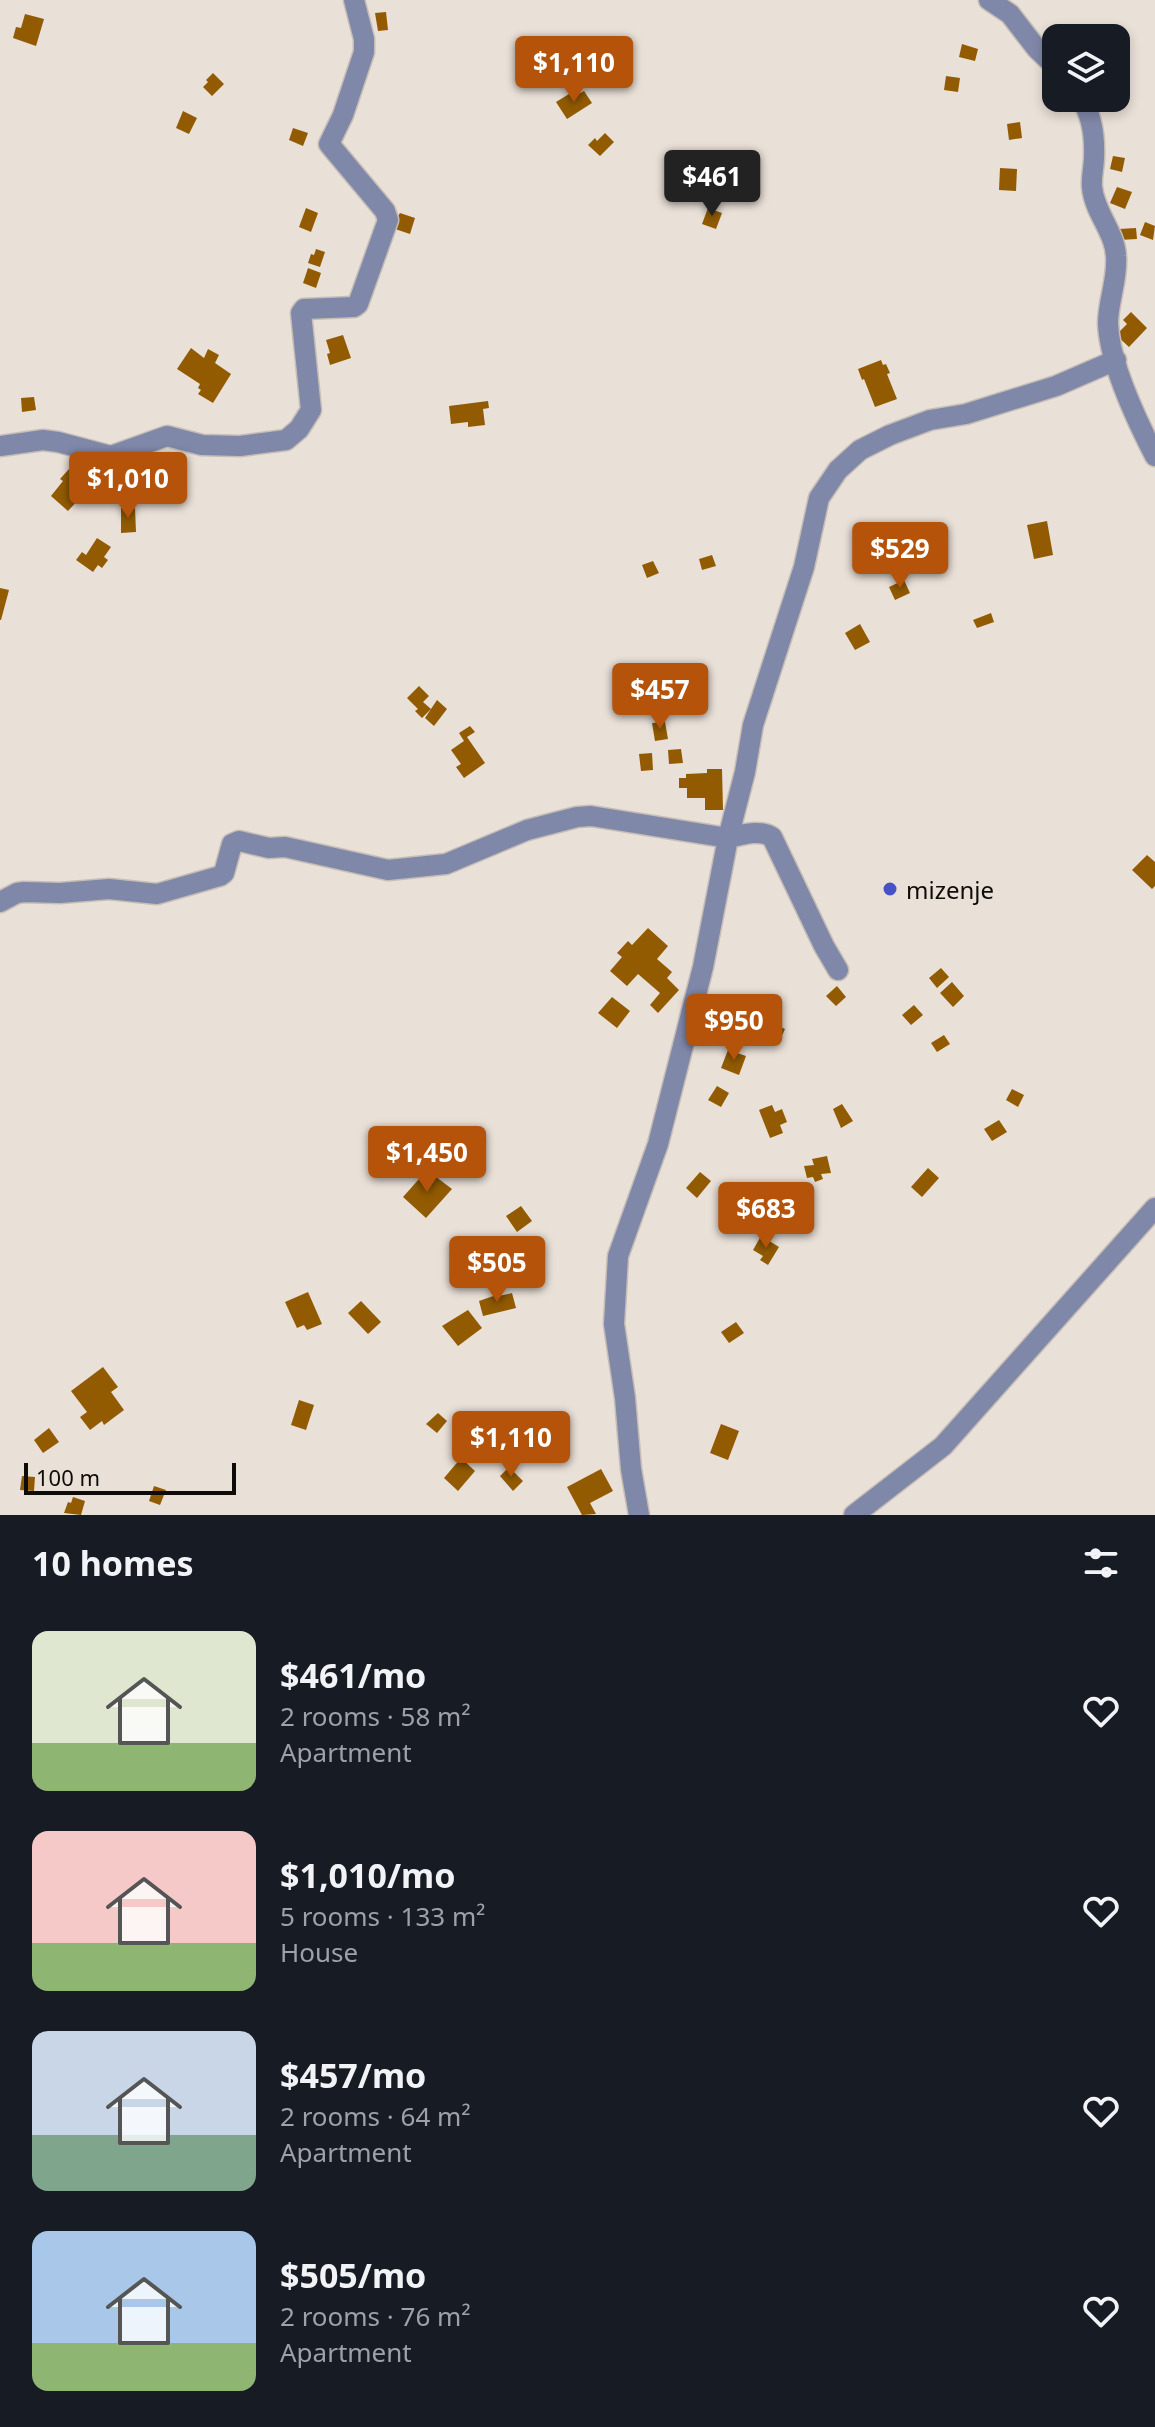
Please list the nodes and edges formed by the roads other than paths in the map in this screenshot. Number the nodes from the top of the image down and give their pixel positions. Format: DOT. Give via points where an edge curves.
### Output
graph roads {
  1 [pos="354,0"];
  2 [pos="989,0"];
  3 [pos="1042,54"];
  4 [pos="1089,112"];
  5 [pos="1116,360"];
  6 [pos="0,446"];
  7 [pos="1155,456"];
  8 [pos="728,838"];
  9 [pos="0,902"];
  10 [pos="838,970"];
  11 [pos="1155,1208"];
  12 [pos="639,1515"];
  13 [pos="854,1515"];
  1 -- 6 [label="street" via="364,52 329,144 388,220 358,304 301,313 311,410 299,429 286,440 240,446 202,445 167,436 111,456 43,440"];
  2 -- 3 [label="street" via="1010,14"];
  4 -- 5 [label="street" via="1094,133 1094,198 1117,257 1108,327"];
  5 -- 7 [label="street"];
  5 -- 8 [label="street" via="1056,386 890,435 860,450 838,470 818,503 804,567 753,725"];
  8 -- 9 [label="street" via="584,816 527,830 446,864 381,870 239,841 232,844 220,876 157,894 109,889 24,892"];
  8 -- 10 [label="street" via="763,833 772,837"];
  8 -- 12 [label="street" via="702,974 658,1144 618,1256 614,1324"];
  11 -- 13 [label="street" via="943,1446"];
}
